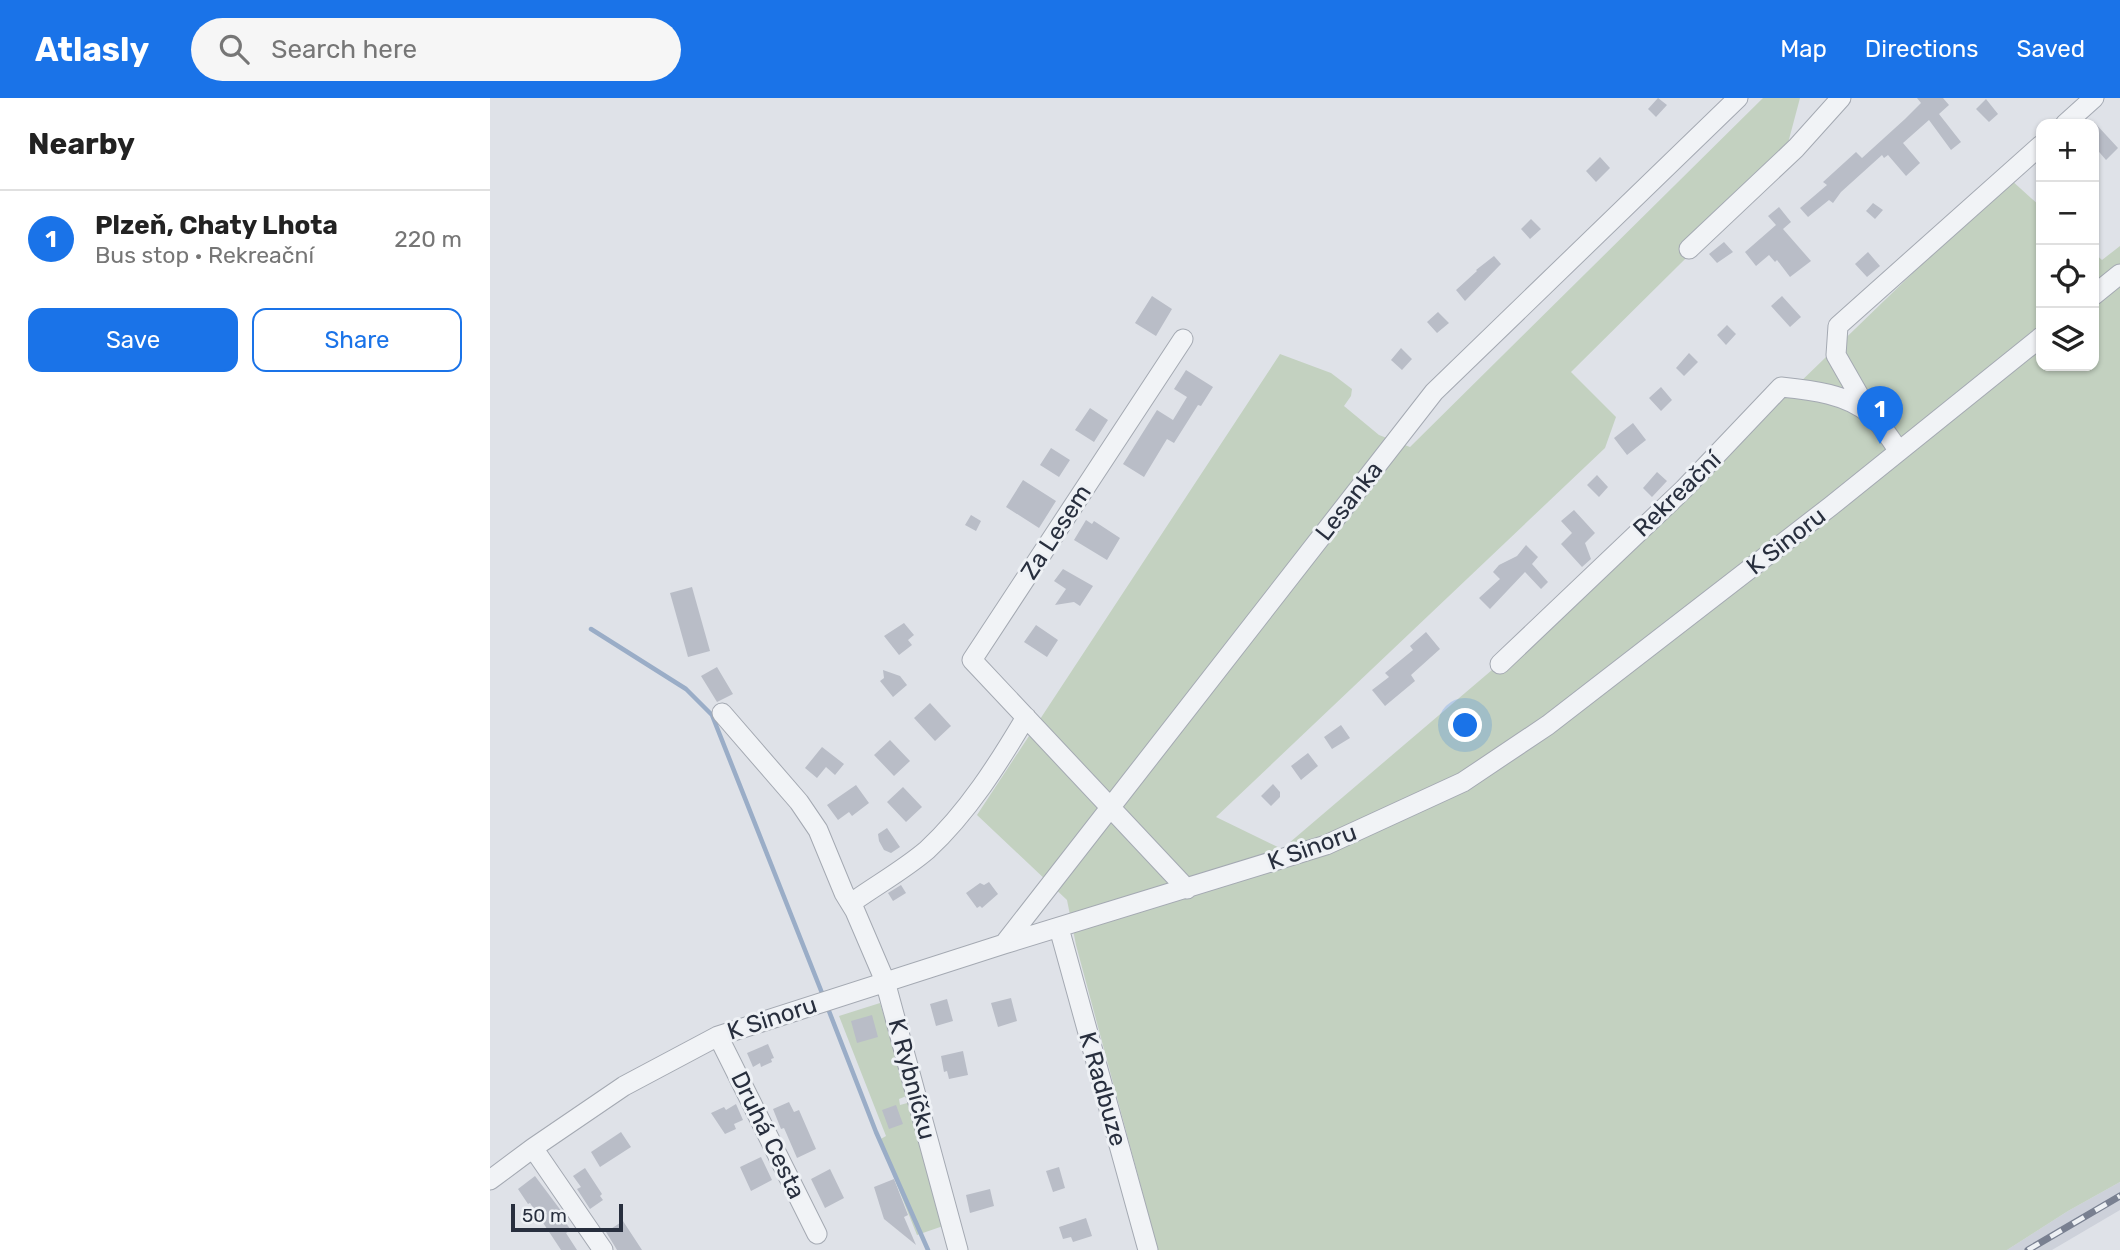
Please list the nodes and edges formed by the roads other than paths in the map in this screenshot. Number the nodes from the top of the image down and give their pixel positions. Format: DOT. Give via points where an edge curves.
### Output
graph roads {
  1 [pos="1738,98"];
  2 [pos="1841,98"];
  3 [pos="2094,98"];
  4 [pos="2071,119"];
  5 [pos="2036,149"];
  6 [pos="1689,249"];
  7 [pos="2120,274"];
  8 [pos="2099,291"];
  9 [pos="1183,339"];
  10 [pos="2036,341"];
  11 [pos="1871,415"];
  12 [pos="1899,451"];
  13 [pos="1500,664"];
  14 [pos="722,713"];
  15 [pos="1026,717"];
  16 [pos="792,775"];
  17 [pos="1112,807"];
  18 [pos="1187,889"];
  19 [pos="856,905"];
  20 [pos="1059,928"];
  21 [pos="1004,944"];
  22 [pos="886,981"];
  23 [pos="718,1036"];
  24 [pos="533,1148"];
  25 [pos="490,1180"];
  26 [pos="817,1234"];
  27 [pos="603,1250"];
  28 [pos="958,1250"];
  29 [pos="1148,1250"];
  1 -- 17 [label="street, Lesanka" via="1434,391"];
  2 -- 6 [label="street" via="1796,148"];
  3 -- 4 [label="street"];
  5 -- 11 [label="street, Rekreační" via="1838,326 1836,355"];
  7 -- 8 [label="street"];
  9 -- 15 [label="street, Za Lesem" via="972,660"];
  10 -- 12 [label="street, K Sinoru"];
  11 -- 12 [label="street, Rekreační"];
  11 -- 13 [label="street, Rekreační" via="1823,392 1782,387 1685,489"];
  12 -- 18 [label="street, K Sinoru" via="1559,717 1463,782 1326,845"];
  14 -- 19 [label="street, K Rybníčku" via="799,802 818,830 844,893"];
  15 -- 17 [label="street, Za Lesem"];
  15 -- 19 [label="street" via="982,788 940,836"];
  16 -- 19 [label="street, K Rybníčku" via="832,837 856,891"];
  17 -- 18 [label="street, Za Lesem"];
  17 -- 21 [label="street, Lesanka"];
  18 -- 20 [label="street, K Sinoru"];
  19 -- 22 [label="street, K Rybníčku"];
  20 -- 21 [label="street, K Sinoru"];
  20 -- 29 [label="street, K Radbuze"];
  21 -- 22 [label="street, K Sinoru"];
  22 -- 23 [label="street, K Sinoru"];
  22 -- 28 [label="street, K Rybníčku"];
  23 -- 24 [label="street, K Sinoru" via="624,1086"];
  23 -- 26 [label="street, Druhá Cesta"];
  24 -- 25 [label="street, K Sinoru"];
  24 -- 27 [label="street"];
}
